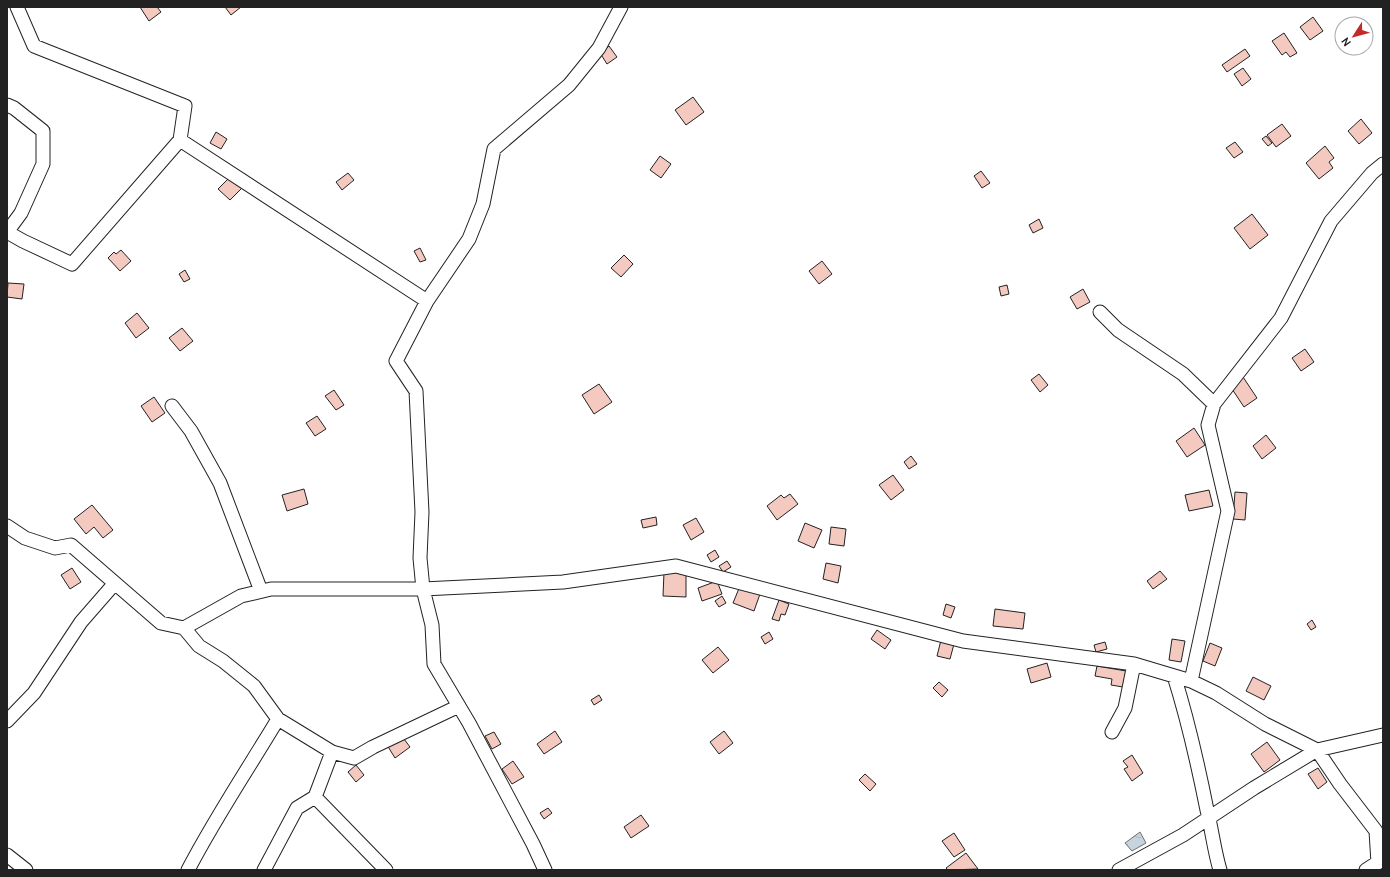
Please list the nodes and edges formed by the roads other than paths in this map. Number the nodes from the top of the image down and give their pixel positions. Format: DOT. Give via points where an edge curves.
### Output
graph roads {
  1 [pos="17,7"];
  2 [pos="621,7"];
  3 [pos="7,105"];
  4 [pos="180,140"];
  5 [pos="1383,164"];
  6 [pos="7,232"];
  7 [pos="426,302"];
  8 [pos="1100,312"];
  9 [pos="1214,404"];
  10 [pos="172,406"];
  11 [pos="7,526"];
  12 [pos="115,583"];
  13 [pos="423,589"];
  14 [pos="261,591"];
  15 [pos="184,628"];
  16 [pos="1134,664"];
  17 [pos="1174,676"];
  18 [pos="1191,681"];
  19 [pos="459,706"];
  20 [pos="278,719"];
  21 [pos="7,721"];
  22 [pos="1112,732"];
  23 [pos="1383,735"];
  24 [pos="1317,750"];
  25 [pos="332,752"];
  26 [pos="315,797"];
  27 [pos="1209,818"];
  28 [pos="7,855"];
  29 [pos="1380,861"];
  30 [pos="26,870"];
  31 [pos="188,870"];
  32 [pos="264,870"];
  33 [pos="386,870"];
  34 [pos="545,870"];
  35 [pos="1119,870"];
  36 [pos="1220,870"];
  37 [pos="1366,870"];
  1 -- 4 [label="street" via="34,46 185,106"];
  2 -- 7 [label="street" via="598,48 569,85 494,149 483,204 468,239"];
  3 -- 6 [label="street" via="43,131 43,164 21,213"];
  4 -- 6 [label="street" via="72,264"];
  4 -- 7 [label="street"];
  5 -- 9 [label="street" via="1372,173 1331,221 1281,318"];
  7 -- 13 [label="street" via="396,361 416,390"];
  8 -- 9 [label="street" via="1118,330 1183,374"];
  9 -- 18 [label="street" via="1208,425 1228,511"];
  10 -- 14 [label="street" via="191,431 220,483"];
  11 -- 12 [label="street" via="24,538 55,548 71,545"];
  12 -- 15 [label="street" via="161,623"];
  12 -- 21 [label="street" via="81,622 34,693"];
  13 -- 14 [label="street"];
  13 -- 16 [label="street" via="563,582 676,566 963,641"];
  13 -- 19 [label="street" via="432,625 434,664"];
  14 -- 15 [label="street" via="241,596"];
  15 -- 20 [label="street" via="199,646 254,686"];
  16 -- 17 [label="street"];
  16 -- 22 [label="street" via="1125,708"];
  17 -- 18 [label="street"];
  17 -- 27 [label="street" via="1190,730"];
  18 -- 24 [label="street" via="1216,693 1265,724"];
  19 -- 25 [label="street" via="354,758"];
  19 -- 34 [label="street"];
  20 -- 25 [label="street"];
  20 -- 31 [label="street" via="205,837"];
  23 -- 24 [label="street"];
  24 -- 27 [label="street"];
  24 -- 29 [label="street" via="1376,831"];
  25 -- 26 [label="street"];
  26 -- 32 [label="street" via="297,808"];
  26 -- 33 [label="street"];
  27 -- 35 [label="street"];
  27 -- 36 [label="street"];
  28 -- 30 [label="street"];
  29 -- 37 [label="street"];
}
